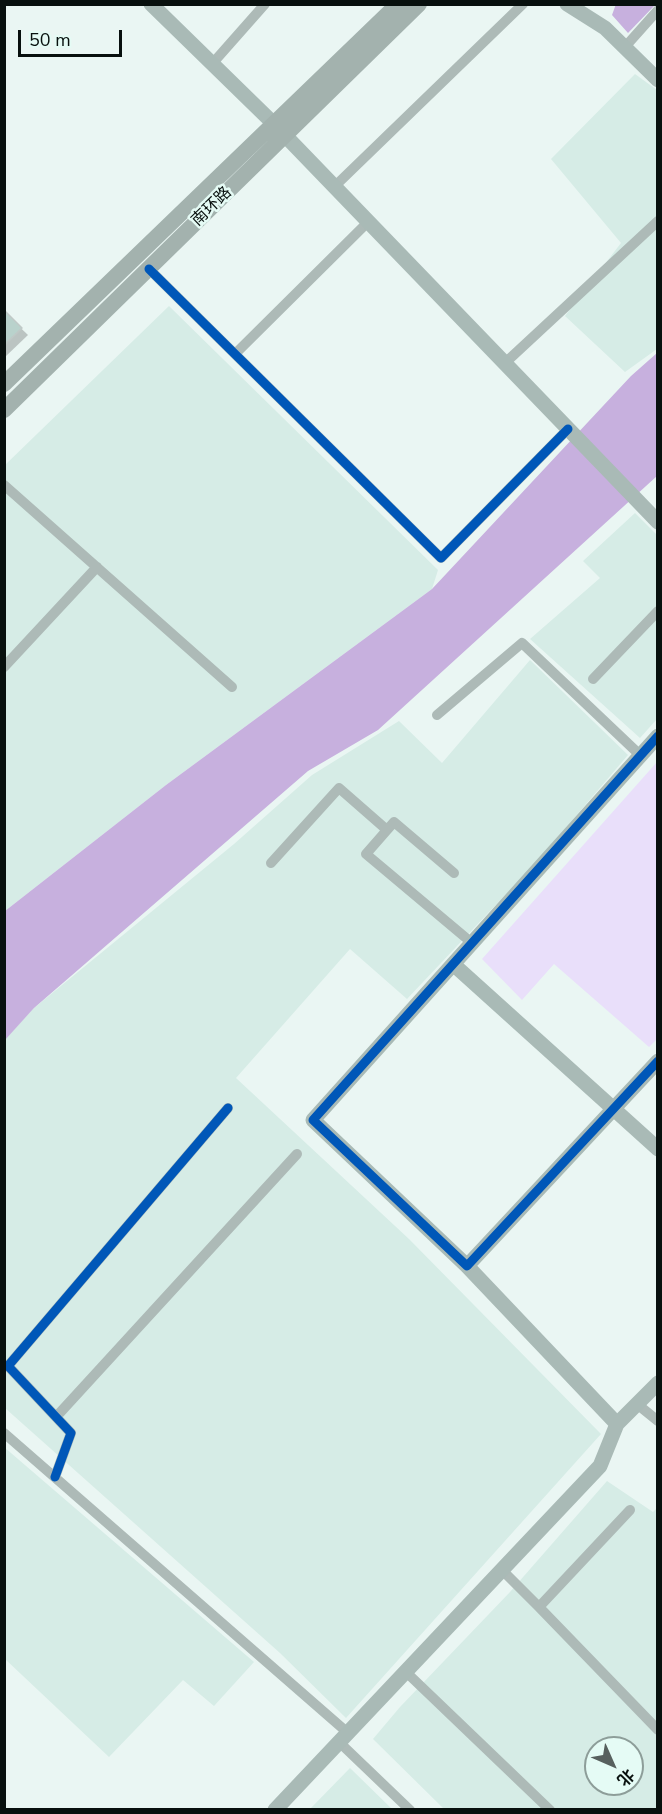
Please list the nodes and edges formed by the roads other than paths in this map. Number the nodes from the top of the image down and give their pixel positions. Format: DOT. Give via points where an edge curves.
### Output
graph roads {
  1 [pos="151,4"];
  2 [pos="266,4"];
  3 [pos="398,4"];
  4 [pos="419,4"];
  5 [pos="523,4"];
  6 [pos="567,4"];
  7 [pos="657,10"];
  8 [pos="625,47"];
  9 [pos="212,63"];
  10 [pos="657,80"];
  11 [pos="279,130"];
  12 [pos="334,187"];
  13 [pos="657,221"];
  14 [pos="368,222"];
  15 [pos="149,269"];
  16 [pos="235,354"];
  17 [pos="505,363"];
  18 [pos="4,384"];
  19 [pos="4,410"];
  20 [pos="568,429"];
  21 [pos="4,485"];
  22 [pos="657,522"];
  23 [pos="97,567"];
  24 [pos="657,611"];
  25 [pos="4,667"];
  26 [pos="593,679"];
  27 [pos="232,687"];
  28 [pos="437,715"];
  29 [pos="657,736"];
  30 [pos="640,755"];
  31 [pos="387,830"];
  32 [pos="272,863"];
  33 [pos="454,873"];
  34 [pos="472,943"];
  35 [pos="453,964"];
  36 [pos="657,1061"];
  37 [pos="228,1108"];
  38 [pos="613,1108"];
  39 [pos="657,1149"];
  40 [pos="297,1154"];
  41 [pos="467,1266"];
  42 [pos="657,1383"];
  43 [pos="637,1404"];
  44 [pos="56,1417"];
  45 [pos="657,1421"];
  46 [pos="617,1424"];
  47 [pos="4,1433"];
  48 [pos="55,1477"];
  49 [pos="630,1510"];
  50 [pos="502,1570"];
  51 [pos="539,1607"];
  52 [pos="406,1672"];
  53 [pos="657,1730"];
  54 [pos="344,1737"];
  55 [pos="275,1809"];
  56 [pos="410,1809"];
  57 [pos="550,1809"];
  1 -- 9 [label="street"];
  2 -- 9 [label="street"];
  3 -- 11 [label="main road, 南环路"];
  4 -- 11 [label="main road, 南环路"];
  5 -- 12 [label="street"];
  6 -- 8 [label="street" via="605,28"];
  7 -- 8 [label="street"];
  8 -- 10 [label="street"];
  9 -- 11 [label="street"];
  11 -- 12 [label="street"];
  11 -- 15 [label="main road, 南环路"];
  11 -- 18 [label="main road, 南环路"];
  12 -- 14 [label="street"];
  13 -- 17 [label="street"];
  14 -- 16 [label="street"];
  14 -- 17 [label="street"];
  15 -- 16 [label="street"];
  15 -- 19 [label="main road, 南环路"];
  16 -- 20 [label="street" via="441,558"];
  17 -- 20 [label="street"];
  20 -- 22 [label="street"];
  21 -- 23 [label="street"];
  23 -- 25 [label="street"];
  23 -- 27 [label="street"];
  24 -- 26 [label="street"];
  28 -- 30 [label="street" via="522,643"];
  29 -- 30 [label="street"];
  30 -- 34 [label="street"];
  31 -- 32 [label="street" via="339,788"];
  31 -- 33 [label="street" via="394,822"];
  31 -- 34 [label="street" via="366,854"];
  34 -- 35 [label="street"];
  35 -- 38 [label="street"];
  35 -- 41 [label="street" via="313,1120"];
  36 -- 38 [label="street"];
  37 -- 44 [label="street" via="8,1366"];
  38 -- 39 [label="street"];
  38 -- 41 [label="street"];
  40 -- 44 [label="street"];
  41 -- 46 [label="street"];
  42 -- 43 [label="street"];
  43 -- 45 [label="street"];
  43 -- 46 [label="street"];
  44 -- 48 [label="street" via="71,1433"];
  46 -- 50 [label="street" via="600,1466"];
  47 -- 48 [label="street"];
  48 -- 54 [label="street"];
  49 -- 51 [label="street"];
  50 -- 51 [label="street"];
  50 -- 52 [label="street"];
  51 -- 53 [label="street"];
  52 -- 54 [label="street"];
  52 -- 57 [label="street"];
  54 -- 55 [label="street"];
  54 -- 56 [label="street"];
}
